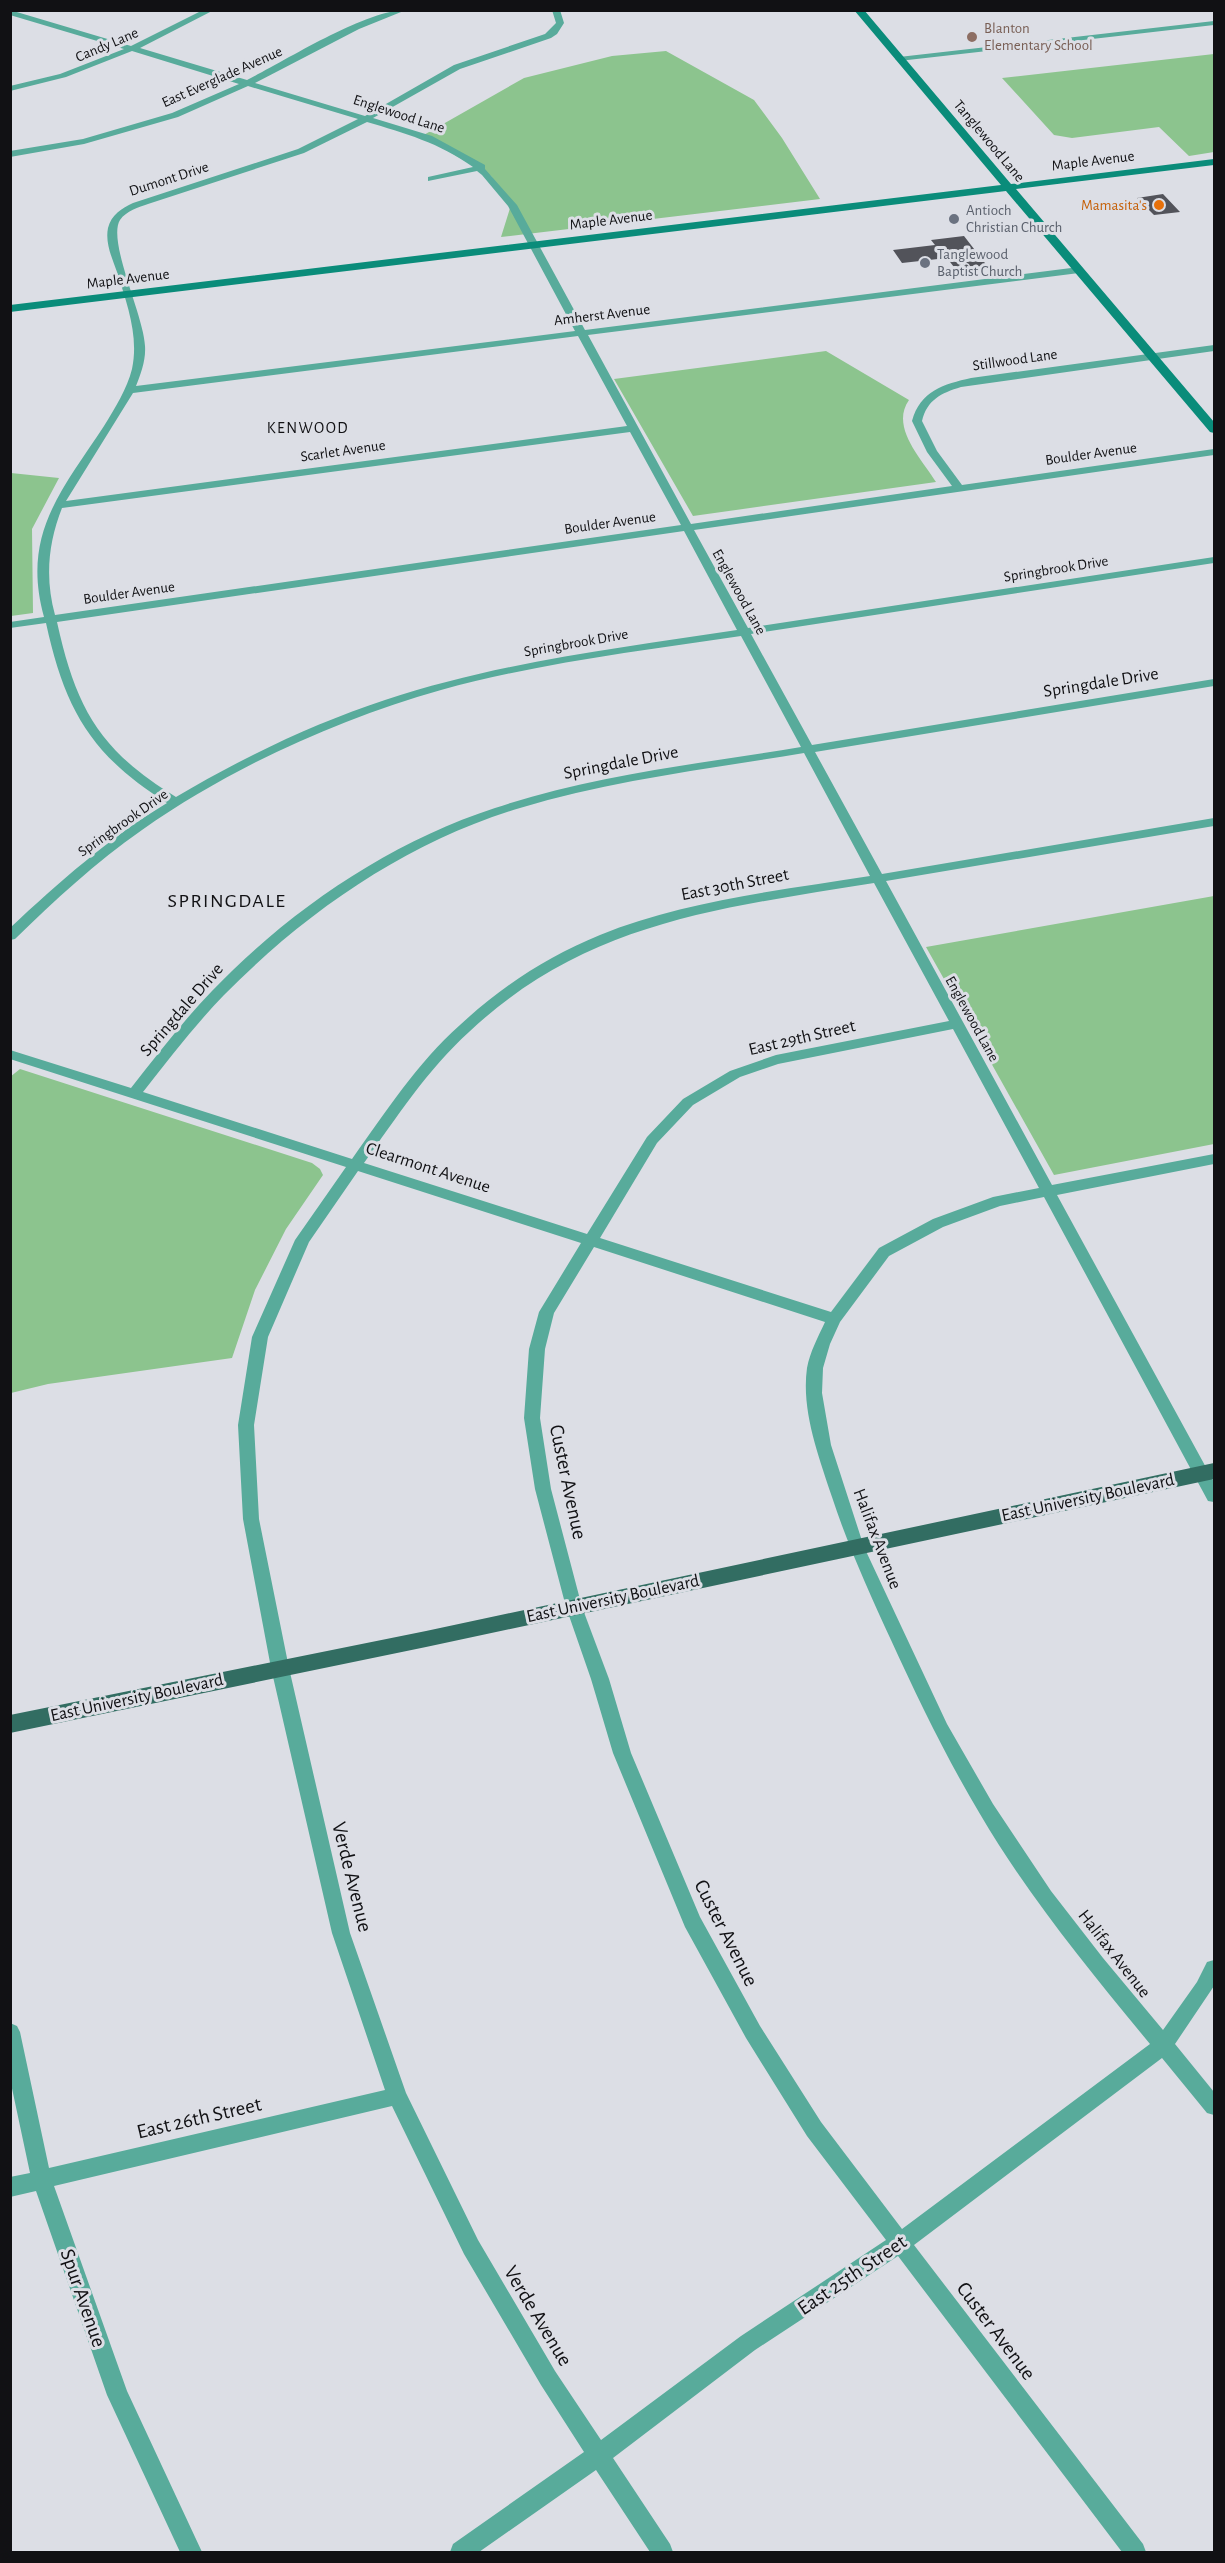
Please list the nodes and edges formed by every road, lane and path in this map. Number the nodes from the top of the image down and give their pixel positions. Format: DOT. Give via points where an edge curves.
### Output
graph roads {
  1 [pos="210,10"];
  2 [pos="402,10"];
  3 [pos="555,10"];
  4 [pos="858,10"];
  5 [pos="17,14"];
  6 [pos="1215,23"];
  7 [pos="134,49"];
  8 [pos="899,59"];
  9 [pos="248,84"];
  10 [pos="10,89"];
  11 [pos="366,119"];
  12 [pos="10,154"];
  13 [pos="1215,162"];
  14 [pos="482,167"];
  15 [pos="431,179"];
  16 [pos="1008,187"];
  17 [pos="533,245"];
  18 [pos="1079,270"];
  19 [pos="127,294"];
  20 [pos="10,309"];
  21 [pos="581,333"];
  22 [pos="1215,348"];
  23 [pos="1153,357"];
  24 [pos="130,390"];
  25 [pos="633,428"];
  26 [pos="1215,429"];
  27 [pos="1215,452"];
  28 [pos="958,488"];
  29 [pos="58,505"];
  30 [pos="687,528"];
  31 [pos="1215,560"];
  32 [pos="50,619"];
  33 [pos="10,625"];
  34 [pos="744,632"];
  35 [pos="1215,682"];
  36 [pos="807,749"];
  37 [pos="176,803"];
  38 [pos="1215,822"];
  39 [pos="879,880"];
  40 [pos="10,936"];
  41 [pos="957,1024"];
  42 [pos="10,1054"];
  43 [pos="134,1094"];
  44 [pos="1215,1159"];
  45 [pos="355,1165"];
  46 [pos="1048,1192"];
  47 [pos="591,1241"];
  48 [pos="834,1319"];
  49 [pos="1208,1472"];
  50 [pos="1215,1496"];
  51 [pos="856,1547"];
  52 [pos="574,1607"];
  53 [pos="280,1668"];
  54 [pos="10,1724"];
  55 [pos="1215,1968"];
  56 [pos="10,2032"];
  57 [pos="1162,2046"];
  58 [pos="398,2096"];
  59 [pos="1215,2106"];
  60 [pos="42,2180"];
  61 [pos="10,2187"];
  62 [pos="902,2242"];
  63 [pos="600,2454"];
  64 [pos="190,2553"];
  65 [pos="461,2553"];
  66 [pos="662,2553"];
  67 [pos="1135,2553"];
  1 -- 7 [label="street, Candy Lane"];
  2 -- 9 [label="street, East Everglade Avenue" via="356,27"];
  3 -- 11 [label="street, Dumont Drive" via="560,23 548,36 457,67"];
  4 -- 8 [label="main road, Tanglewood Lane"];
  5 -- 7 [label="street, Englewood Lane"];
  6 -- 8 [label="street"];
  7 -- 9 [label="street, Englewood Lane"];
  7 -- 10 [label="street, Candy Lane" via="80,72"];
  8 -- 16 [label="main road, Tanglewood Lane"];
  9 -- 11 [label="street, Englewood Lane"];
  9 -- 12 [label="street, East Everglade Avenue" via="148,124 84,141"];
  11 -- 14 [label="street, Englewood Lane" via="429,138"];
  11 -- 19 [label="street, Dumont Drive" via="286,157 122,212 112,233"];
  13 -- 16 [label="main road, Maple Avenue"];
  14 -- 15 [label="street"];
  14 -- 17 [label="street, Englewood Lane" via="512,205"];
  16 -- 17 [label="main road, Maple Avenue"];
  16 -- 18 [label="main road, Tanglewood Lane"];
  17 -- 19 [label="main road, Maple Avenue"];
  17 -- 21 [label="street, Englewood Lane"];
  18 -- 21 [label="street, Amherst Avenue"];
  18 -- 23 [label="main road, Tanglewood Lane"];
  19 -- 20 [label="main road, Maple Avenue"];
  19 -- 24 [label="street, Dumont Drive" via="138,328 140,355"];
  21 -- 24 [label="street, Amherst Avenue"];
  21 -- 25 [label="street, Englewood Lane"];
  22 -- 23 [label="street, Stillwood Lane"];
  23 -- 26 [label="main road, Tanglewood Lane"];
  23 -- 28 [label="street, Stillwood Lane" via="961,383 929,398 917,421"];
  24 -- 29 [label="street, Dumont Drive"];
  25 -- 29 [label="street, Scarlet Avenue"];
  25 -- 30 [label="street, Englewood Lane"];
  27 -- 28 [label="street, Boulder Avenue"];
  28 -- 30 [label="street, Boulder Avenue"];
  29 -- 32 [label="street, Dumont Drive" via="47,534 42,583"];
  30 -- 32 [label="street, Boulder Avenue"];
  30 -- 34 [label="street, Englewood Lane"];
  31 -- 34 [label="street, Springbrook Drive"];
  32 -- 33 [label="street, Boulder Avenue"];
  32 -- 37 [label="street, Dumont Drive" via="65,679 89,728 138,779"];
  34 -- 36 [label="street, Englewood Lane"];
  34 -- 37 [label="street, Springbrook Drive" via="502,671 406,698 345,718 293,741"];
  35 -- 36 [label="street, Springdale Drive"];
  36 -- 39 [label="street, Englewood Lane"];
  36 -- 43 [label="street, Springdale Drive" via="568,791 483,816 412,848 328,898 287,928 181,1034"];
  37 -- 40 [label="street, Springbrook Drive" via="121,839"];
  38 -- 39 [label="street, East 30th Street"];
  39 -- 41 [label="street, Englewood Lane"];
  39 -- 45 [label="street, East 30th Street" via="678,915 604,938 545,967 508,990 463,1029 412,1087"];
  41 -- 46 [label="street, Englewood Lane"];
  41 -- 47 [label="street, East 29th Street" via="776,1060 707,1089 681,1109 652,1140"];
  42 -- 43 [label="street, Clearmont Avenue"];
  43 -- 45 [label="street, Clearmont Avenue"];
  44 -- 46 [label="street, Halifax Avenue"];
  45 -- 47 [label="street, Clearmont Avenue"];
  45 -- 53 [label="street, Verde Avenue" via="294,1255 260,1337 246,1425 251,1519"];
  46 -- 48 [label="street, Halifax Avenue" via="998,1201 938,1223 884,1252"];
  46 -- 49 [label="street, Englewood Lane"];
  47 -- 48 [label="street, Clearmont Avenue"];
  47 -- 52 [label="street, Custer Avenue" via="547,1312 537,1349 532,1418 543,1489"];
  48 -- 51 [label="street, Halifax Avenue" via="815,1368 814,1393 823,1445"];
  49 -- 50 [label="street, Englewood Lane"];
  49 -- 51 [label="main road, East University Boulevard"];
  51 -- 52 [label="main road, East University Boulevard"];
  51 -- 57 [label="street, Halifax Avenue" via="940,1728 987,1810 1045,1897"];
  52 -- 53 [label="main road, East University Boulevard"];
  52 -- 62 [label="street, Custer Avenue" via="622,1753 692,1921 753,2032 814,2129"];
  53 -- 54 [label="main road, East University Boulevard"];
  53 -- 58 [label="street, Verde Avenue" via="340,1933"];
  55 -- 57 [label="street, East 25th Street"];
  56 -- 60 [label="street, Spur Avenue"];
  57 -- 59 [label="street, Halifax Avenue"];
  57 -- 62 [label="street, East 25th Street"];
  58 -- 60 [label="street, East 26th Street"];
  58 -- 63 [label="street, Verde Avenue" via="471,2247 548,2378"];
  60 -- 61 [label="street, East 26th Street"];
  60 -- 64 [label="street, Spur Avenue" via="118,2395"];
  62 -- 63 [label="street, East 25th Street" via="748,2343"];
  62 -- 67 [label="street, Custer Avenue"];
  63 -- 65 [label="street, East 25th Street"];
  63 -- 66 [label="street, Verde Avenue"];
}
